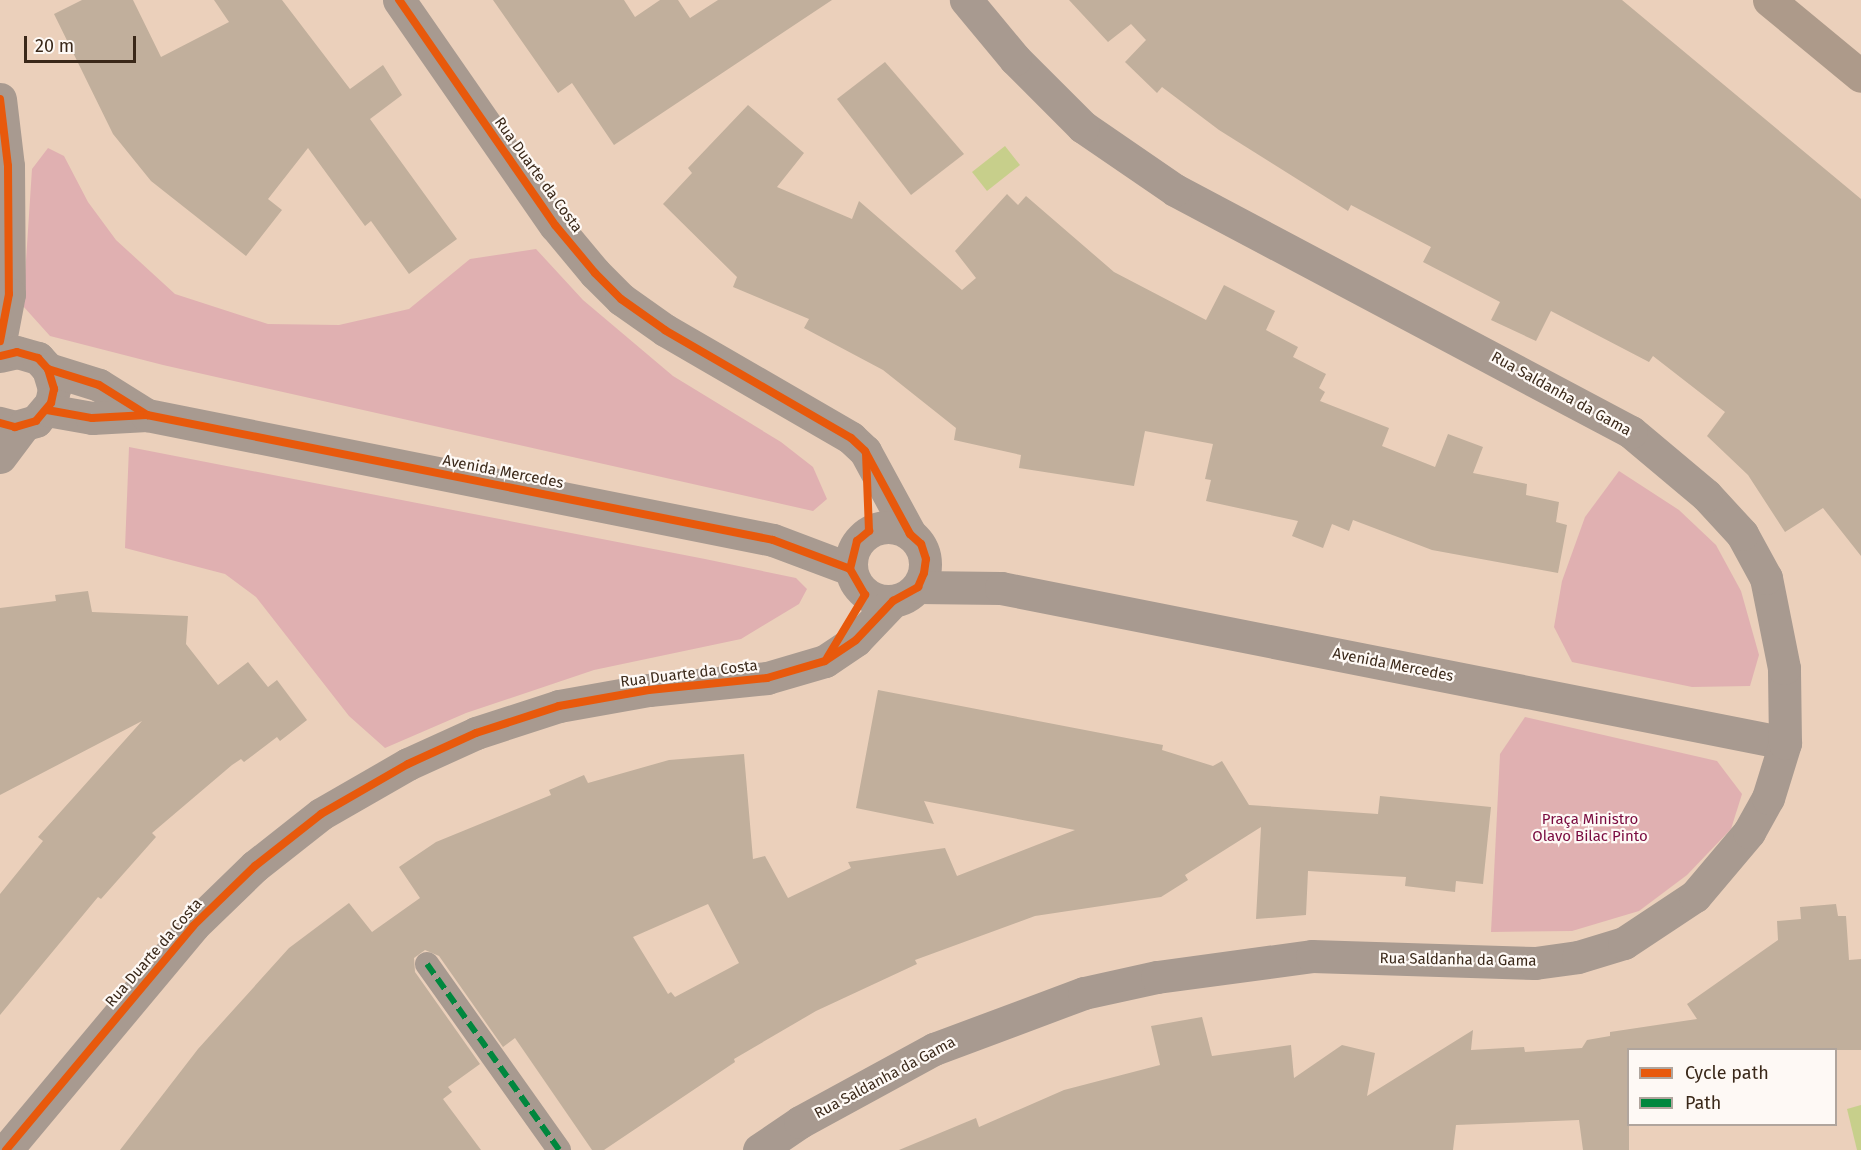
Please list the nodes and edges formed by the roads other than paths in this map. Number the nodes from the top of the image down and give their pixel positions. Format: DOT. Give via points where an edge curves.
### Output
graph roads {
  1 [pos="399,0"];
  2 [pos="966,0"];
  3 [pos="1769,0"];
  4 [pos="1861,76"];
  5 [pos="0,99"];
  6 [pos="0,340"];
  7 [pos="0,356"];
  8 [pos="48,369"];
  9 [pos="147,415"];
  10 [pos="23,420"];
  11 [pos="0,457"];
  12 [pos="886,564"];
  13 [pos="1785,743"];
  14 [pos="427,964"];
  15 [pos="6,1150"];
  16 [pos="559,1150"];
  17 [pos="759,1150"];
  1 -- 12 [label="street, Rua Duarte da Costa" via="555,225 621,299 705,354 834,426 866,452"];
  2 -- 13 [label="street, Rua Saldanha da Gama" via="1015,59 1083,127 1175,190 1631,432 1706,495 1742,534 1766,578 1784,668"];
  3 -- 4 [label="main road"];
  5 -- 6 [label="street" via="8,166 9,294"];
  7 -- 8 [label="street, Avenida Mercedes" via="25,352"];
  8 -- 9 [label="street, Avenida Mercedes" via="99,385"];
  8 -- 10 [label="street" via="54,389"];
  9 -- 10 [label="street, Avenida Mercedes"];
  9 -- 12 [label="street, Avenida Mercedes"];
  10 -- 11 [label="street"];
  12 -- 13 [label="street, Avenida Mercedes"];
  12 -- 15 [label="street, Rua Duarte da Costa" via="825,661 767,678 649,690 560,706 476,733 408,764 321,814 255,866 193,926"];
  13 -- 17 [label="street, Rua Saldanha da Gama" via="1768,798 1749,832 1695,896 1624,943 1578,957 1535,963 1312,956 1157,977 1084,993 934,1049 800,1122"];
  14 -- 16 [label="street"];
}
